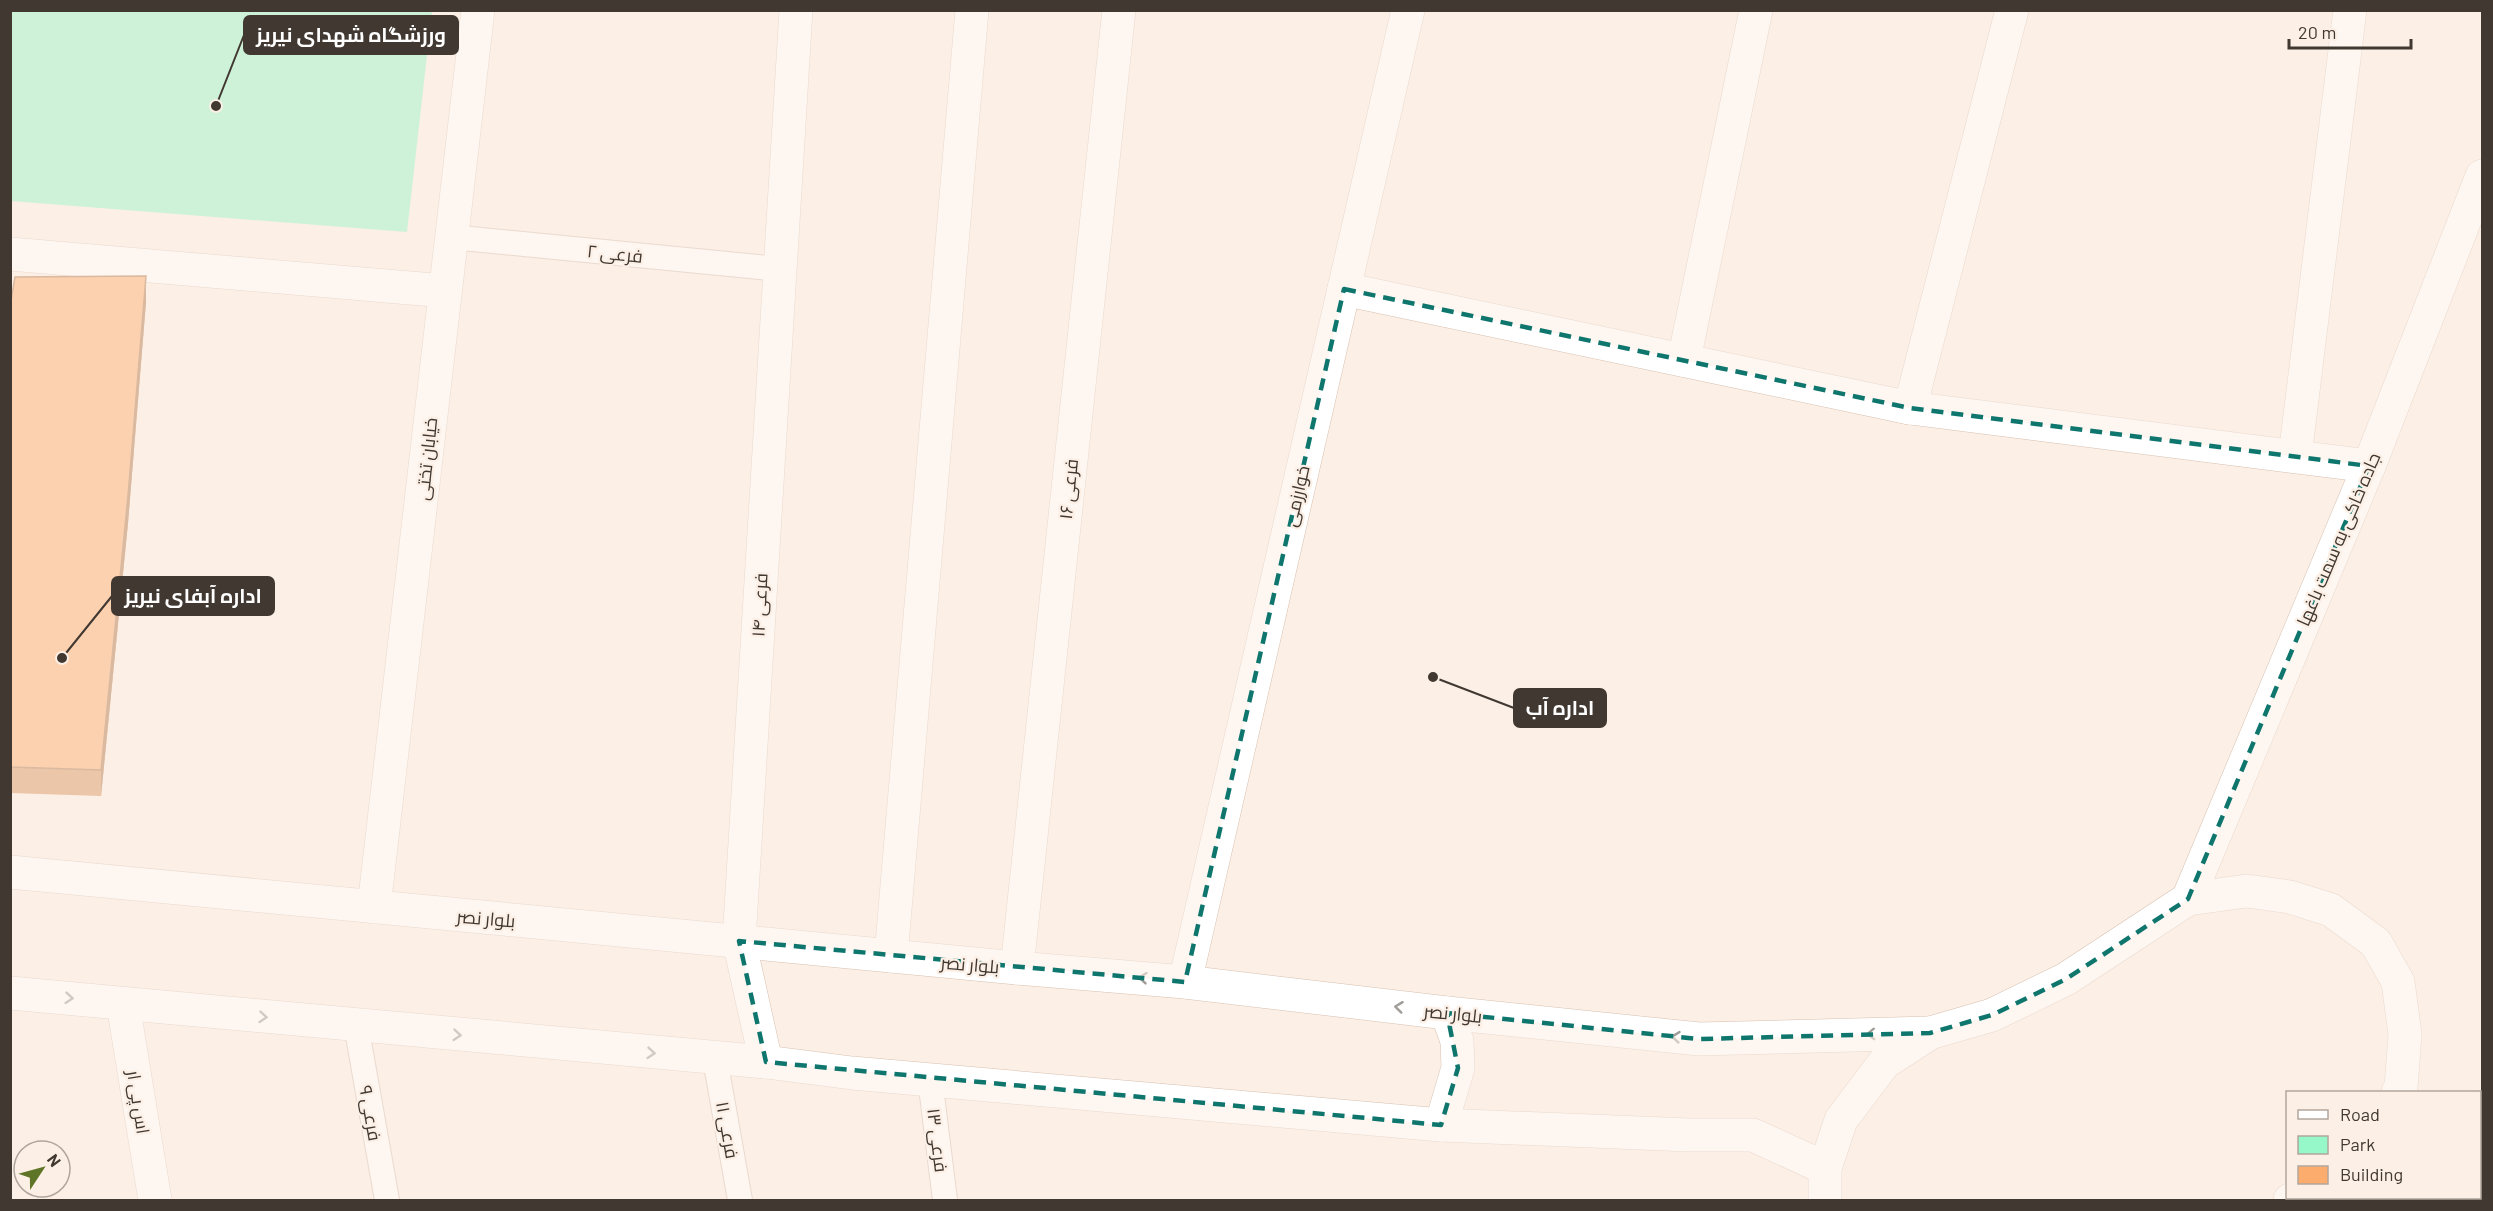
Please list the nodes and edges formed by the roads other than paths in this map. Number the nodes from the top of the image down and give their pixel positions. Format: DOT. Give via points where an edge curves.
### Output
graph roads {
  1 [pos="478,10"];
  2 [pos="796,10"];
  3 [pos="972,10"];
  4 [pos="1119,10"];
  5 [pos="1408,10"];
  6 [pos="1756,10"];
  7 [pos="2012,10"];
  8 [pos="2350,10"];
  9 [pos="2482,176"];
  10 [pos="451,237"];
  11 [pos="10,254"];
  12 [pos="779,269"];
  13 [pos="1344,289"];
  14 [pos="445,291"];
  15 [pos="1684,360"];
  16 [pos="1910,408"];
  17 [pos="2295,456"];
  18 [pos="2369,466"];
  19 [pos="10,872"];
  20 [pos="2188,899"];
  21 [pos="375,907"];
  22 [pos="739,941"];
  23 [pos="891,956"];
  24 [pos="1017,968"];
  25 [pos="1185,982"];
  26 [pos="10,993"];
  27 [pos="123,1004"];
  28 [pos="1448,1013"];
  29 [pos="356,1025"];
  30 [pos="1930,1033"];
  31 [pos="715,1059"];
  32 [pos="766,1062"];
  33 [pos="930,1079"];
  34 [pos="2399,1091"];
  35 [pos="1441,1125"];
  36 [pos="1825,1167"];
  37 [pos="154,1200"];
  38 [pos="387,1200"];
  39 [pos="740,1200"];
  40 [pos="945,1200"];
  41 [pos="1825,1200"];
  1 -- 10 [label="street, خیابان تختی"];
  2 -- 12 [label="street, فرعی ۱۴"];
  3 -- 23 [label="street"];
  4 -- 24 [label="street, فرعی ۱۶"];
  5 -- 13 [label="street, خوارزمی"];
  6 -- 15 [label="street"];
  7 -- 16 [label="street"];
  8 -- 17 [label="street"];
  9 -- 18 [label="street, جاده خاکی به سمت باغها"];
  10 -- 12 [label="lane, فرعی ۲"];
  10 -- 14 [label="street, خیابان تختی"];
  11 -- 14 [label="street"];
  12 -- 22 [label="street, فرعی ۱۴"];
  13 -- 15 [label="street"];
  13 -- 25 [label="street, خوارزمی"];
  14 -- 21 [label="street, خیابان تختی"];
  15 -- 16 [label="street"];
  16 -- 17 [label="street"];
  17 -- 18 [label="street"];
  18 -- 20 [label="street, جاده خاکی به سمت باغها"];
  19 -- 21 [label="street, بلوار نصر"];
  20 -- 30 [label="street" via="2066,979 1992,1015"];
  20 -- 34 [label="street" via="2247,891 2290,897 2331,910 2376,944 2398,982 2405,1034"];
  21 -- 22 [label="street, بلوار نصر"];
  22 -- 23 [label="street, بلوار نصر"];
  22 -- 32 [label="street, فرعی ۱۴"];
  23 -- 24 [label="street, بلوار نصر"];
  25 -- 24 [label="street, بلوار نصر, one-way"];
  28 -- 25 [label="street, بلوار نصر, one-way"];
  26 -- 27 [label="street, one-way"];
  27 -- 29 [label="street, one-way"];
  27 -- 37 [label="street, اس پی ار"];
  30 -- 28 [label="street, بلوار نصر, one-way" via="1699,1039"];
  28 -- 35 [label="street" via="1457,1041 1458,1068"];
  29 -- 31 [label="street, one-way"];
  29 -- 38 [label="lane, فرعی ۹"];
  30 -- 36 [label="street" via="1884,1063 1841,1120"];
  31 -- 32 [label="street"];
  31 -- 39 [label="lane, فرعی ۱۱"];
  32 -- 33 [label="street"];
  33 -- 35 [label="street"];
  33 -- 40 [label="lane, فرعی ۱۳"];
  35 -- 36 [label="street" via="1753,1135"];
  36 -- 41 [label="street"];
}
